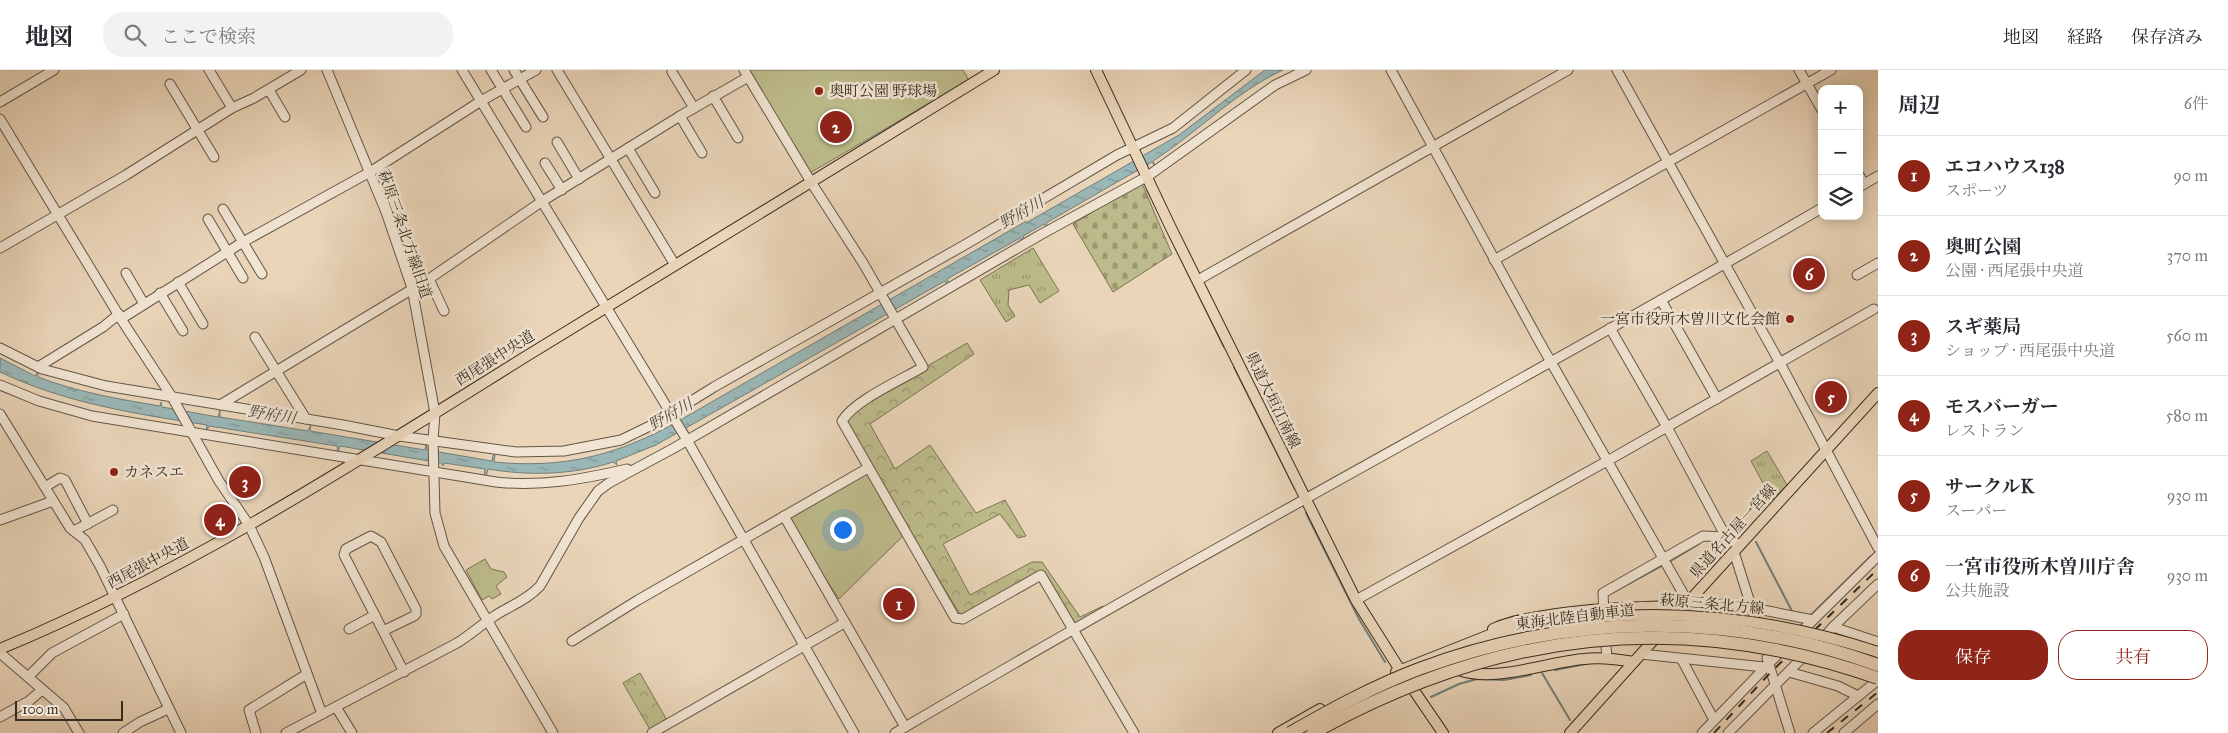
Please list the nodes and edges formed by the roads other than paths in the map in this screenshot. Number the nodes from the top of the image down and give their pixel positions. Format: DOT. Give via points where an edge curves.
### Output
graph roads {
  1 [pos="54,70"];
  2 [pos="209,70"];
  3 [pos="301,70"];
  4 [pos="327,70"];
  5 [pos="462,70"];
  6 [pos="491,70"];
  7 [pos="514,70"];
  8 [pos="536,70"];
  9 [pos="557,70"];
  10 [pos="994,70"];
  11 [pos="1096,70"];
  12 [pos="1246,70"];
  13 [pos="1306,70"];
  14 [pos="1391,70"];
  15 [pos="1568,70"];
  16 [pos="1617,70"];
  17 [pos="1799,70"];
  18 [pos="1830,70"];
  19 [pos="672,72"];
  20 [pos="746,74"];
  21 [pos="521,79"];
  22 [pos="1807,83"];
  23 [pos="170,84"];
  24 [pos="503,89"];
  25 [pos="269,90"];
  26 [pos="713,96"];
  27 [pos="482,101"];
  28 [pos="0,102"];
  29 [pos="1818,103"];
  30 [pos="232,108"];
  31 [pos="694,108"];
  32 [pos="680,116"];
  33 [pos="285,117"];
  34 [pos="544,117"];
  35 [pos="0,119"];
  36 [pos="526,127"];
  37 [pos="198,131"];
  38 [pos="738,138"];
  39 [pos="556,142"];
  40 [pos="1431,146"];
  41 [pos="628,148"];
  42 [pos="1135,148"];
  43 [pos="702,153"];
  44 [pos="214,157"];
  45 [pos="610,160"];
  46 [pos="1668,162"];
  47 [pos="546,163"];
  48 [pos="370,172"];
  49 [pos="1148,176"];
  50 [pos="1878,176"];
  51 [pos="579,179"];
  52 [pos="811,182"];
  53 [pos="1863,184"];
  54 [pos="562,190"];
  55 [pos="655,193"];
  56 [pos="541,202"];
  57 [pos="223,209"];
  58 [pos="1818,210"];
  59 [pos="58,214"];
  60 [pos="208,219"];
  61 [pos="243,242"];
  62 [pos="0,248"];
  63 [pos="227,252"];
  64 [pos="1494,260"];
  65 [pos="1878,263"];
  66 [pos="1725,264"];
  67 [pos="675,265"];
  68 [pos="126,273"];
  69 [pos="262,274"];
  70 [pos="1857,275"];
  71 [pos="243,278"];
  72 [pos="429,279"];
  73 [pos="1198,280"];
  74 [pos="178,282"];
  75 [pos="412,288"];
  76 [pos="881,292"];
  77 [pos="160,293"];
  78 [pos="1661,300"];
  79 [pos="144,304"];
  80 [pos="606,306"];
  81 [pos="1874,308"];
  82 [pos="444,311"];
  83 [pos="120,316"];
  84 [pos="897,319"];
  85 [pos="203,324"];
  86 [pos="1610,328"];
  87 [pos="183,331"];
  88 [pos="255,337"];
  89 [pos="0,348"];
  90 [pos="1550,361"];
  91 [pos="1780,363"];
  92 [pos="38,367"];
  93 [pos="276,371"];
  94 [pos="0,385"];
  95 [pos="1878,393"];
  96 [pos="173,399"];
  97 [pos="1717,399"];
  98 [pos="220,405"];
  99 [pos="435,413"];
  100 [pos="0,414"];
  101 [pos="671,414"];
  102 [pos="306,419"];
  103 [pos="3,426"];
  104 [pos="1667,427"];
  105 [pos="193,433"];
  106 [pos="399,436"];
  107 [pos="687,440"];
  108 [pos="433,441"];
  109 [pos="1826,451"];
  110 [pos="359,460"];
  111 [pos="1609,460"];
  112 [pos="643,464"];
  113 [pos="868,468"];
  114 [pos="434,472"];
  115 [pos="45,487"];
  116 [pos="1306,498"];
  117 [pos="53,501"];
  118 [pos="113,510"];
  119 [pos="784,516"];
  120 [pos="0,520"];
  121 [pos="88,524"];
  122 [pos="249,525"];
  123 [pos="74,531"];
  124 [pos="1726,537"];
  125 [pos="743,540"];
  126 [pos="1878,548"];
  127 [pos="1737,549"];
  128 [pos="1878,556"];
  129 [pos="1664,560"];
  130 [pos="1878,584"];
  131 [pos="116,597"];
  132 [pos="1356,600"];
  133 [pos="1687,604"];
  134 [pos="1604,608"];
  135 [pos="1753,608"];
  136 [pos="124,614"];
  137 [pos="375,615"];
  138 [pos="1813,620"];
  139 [pos="488,621"];
  140 [pos="844,623"];
  141 [pos="1833,628"];
  142 [pos="349,629"];
  143 [pos="383,631"];
  144 [pos="1074,631"];
  145 [pos="572,641"];
  146 [pos="1473,641"];
  147 [pos="1878,642"];
  148 [pos="804,645"];
  149 [pos="0,651"];
  150 [pos="1878,652"];
  151 [pos="1439,654"];
  152 [pos="1641,654"];
  153 [pos="1606,658"];
  154 [pos="1682,660"];
  155 [pos="1634,662"];
  156 [pos="1766,665"];
  157 [pos="1878,665"];
  158 [pos="404,672"];
  159 [pos="1788,672"];
  160 [pos="307,674"];
  161 [pos="1402,674"];
  162 [pos="29,676"];
  163 [pos="1878,678"];
  164 [pos="1775,684"];
  165 [pos="42,690"];
  166 [pos="1858,696"];
  167 [pos="1878,704"];
  168 [pos="336,707"];
  169 [pos="168,709"];
  170 [pos="322,714"];
  171 [pos="0,717"];
  172 [pos="1714,720"];
  173 [pos="904,728"];
  174 [pos="303,729"];
  175 [pos="79,733"];
  176 [pos="123,733"];
  177 [pos="181,733"];
  178 [pos="256,733"];
  179 [pos="286,733"];
  180 [pos="352,733"];
  181 [pos="553,733"];
  182 [pos="652,733"];
  183 [pos="854,733"];
  184 [pos="895,733"];
  185 [pos="1134,733"];
  186 [pos="1278,733"];
  187 [pos="1290,733"];
  188 [pos="1313,733"];
  189 [pos="1326,733"];
  190 [pos="1443,733"];
  191 [pos="1570,733"];
  192 [pos="1702,733"];
  193 [pos="1728,733"];
  194 [pos="1790,733"];
  195 [pos="1813,733"];
  196 [pos="1844,733"];
  1 -- 28 [label="street"];
  2 -- 30 [label="street"];
  3 -- 25 [label="street"];
  4 -- 48 [label="street, 萩原三条北方線旧道"];
  5 -- 27 [label="street"];
  6 -- 24 [label="street"];
  7 -- 21 [label="street"];
  8 -- 21 [label="street"];
  9 -- 45 [label="street"];
  10 -- 52 [label="main road, 西尾張中央道"];
  11 -- 42 [label="main road, 県道大垣江南線"];
  12 -- 42 [label="street" via="1173,128"];
  13 -- 49 [label="street" via="1275,85"];
  14 -- 40 [label="street"];
  15 -- 40 [label="street"];
  16 -- 46 [label="street"];
  17 -- 22 [label="street"];
  18 -- 22 [label="street"];
  19 -- 31 [label="street"];
  20 -- 26 [label="street"];
  20 -- 52 [label="street"];
  21 -- 24 [label="street"];
  21 -- 34 [label="street"];
  22 -- 29 [label="street"];
  22 -- 46 [label="street"];
  23 -- 37 [label="street"];
  24 -- 27 [label="street"];
  24 -- 36 [label="street"];
  25 -- 30 [label="street"];
  25 -- 33 [label="street"];
  26 -- 31 [label="street"];
  26 -- 38 [label="street"];
  27 -- 48 [label="street"];
  27 -- 56 [label="street"];
  30 -- 37 [label="street"];
  31 -- 32 [label="street"];
  32 -- 41 [label="street"];
  32 -- 43 [label="street"];
  35 -- 59 [label="street"];
  37 -- 44 [label="street"];
  37 -- 59 [label="street"];
  39 -- 51 [label="street"];
  40 -- 64 [label="street"];
  40 -- 73 [label="street"];
  41 -- 45 [label="street"];
  41 -- 55 [label="street"];
  42 -- 49 [label="main road, 県道大垣江南線"];
  42 -- 76 [label="street" via="1117,155"];
  45 -- 51 [label="street"];
  45 -- 67 [label="street"];
  46 -- 64 [label="street"];
  46 -- 66 [label="street"];
  47 -- 54 [label="street"];
  48 -- 61 [label="street"];
  48 -- 75 [label="street, 萩原三条北方線旧道"];
  49 -- 73 [label="main road, 県道大垣江南線"];
  49 -- 84 [label="street"];
  50 -- 53 [label="street"];
  51 -- 54 [label="street"];
  52 -- 67 [label="main road, 西尾張中央道"];
  52 -- 76 [label="street"];
  54 -- 56 [label="street"];
  56 -- 72 [label="street"];
  56 -- 80 [label="street"];
  57 -- 61 [label="street"];
  58 -- 66 [label="street"];
  59 -- 62 [label="street"];
  59 -- 83 [label="street"];
  60 -- 63 [label="street"];
  61 -- 63 [label="street"];
  61 -- 69 [label="street"];
  63 -- 71 [label="street"];
  63 -- 74 [label="street"];
  64 -- 90 [label="street"];
  65 -- 70 [label="street"];
  66 -- 78 [label="street"];
  66 -- 91 [label="street"];
  67 -- 80 [label="main road, 西尾張中央道"];
  68 -- 79 [label="street"];
  72 -- 75 [label="street"];
  72 -- 82 [label="street"];
  73 -- 116 [label="main road, 県道大垣江南線"];
  74 -- 77 [label="street"];
  74 -- 85 [label="street"];
  75 -- 93 [label="street"];
  75 -- 99 [label="street, 萩原三条北方線旧道"];
  76 -- 84 [label="street"];
  76 -- 101 [label="street" via="714,386"];
  77 -- 79 [label="street"];
  77 -- 87 [label="street"];
  78 -- 86 [label="street"];
  78 -- 97 [label="street"];
  79 -- 83 [label="street"];
  80 -- 99 [label="main road, 西尾張中央道"];
  80 -- 101 [label="street"];
  81 -- 91 [label="street"];
  83 -- 92 [label="street"];
  83 -- 96 [label="street"];
  84 -- 107 [label="street"];
  84 -- 113 [label="street" via="923,367 848,412 842,421"];
  86 -- 90 [label="street"];
  86 -- 104 [label="street"];
  88 -- 93 [label="street"];
  89 -- 92 [label="street"];
  90 -- 111 [label="street"];
  90 -- 116 [label="street"];
  91 -- 97 [label="street"];
  91 -- 109 [label="street"];
  92 -- 96 [label="street" via="106,386"];
  93 -- 98 [label="street"];
  93 -- 102 [label="street"];
  94 -- 105 [label="street" via="62,409"];
  95 -- 109 [label="main road, 県道名古屋一宮線"];
  96 -- 98 [label="street"];
  96 -- 105 [label="street"];
  97 -- 104 [label="street"];
  98 -- 102 [label="street"];
  99 -- 106 [label="main road, 西尾張中央道"];
  99 -- 108 [label="street, 萩原三条北方線旧道"];
  100 -- 103 [label="street"];
  101 -- 107 [label="street"];
  101 -- 108 [label="street" via="621,440 564,451 516,452"];
  102 -- 106 [label="street"];
  103 -- 115 [label="street"];
  104 -- 111 [label="street"];
  104 -- 124 [label="street"];
  105 -- 110 [label="street"];
  105 -- 122 [label="street" via="219,481"];
  106 -- 108 [label="street"];
  106 -- 110 [label="main road, 西尾張中央道"];
  107 -- 112 [label="street"];
  107 -- 125 [label="street"];
  108 -- 114 [label="street, 萩原三条北方線旧道"];
  109 -- 126 [label="street"];
  109 -- 127 [label="main road, 県道名古屋一宮線"];
  110 -- 114 [label="street"];
  110 -- 122 [label="main road, 西尾張中央道"];
  111 -- 129 [label="street"];
  111 -- 132 [label="street"];
  112 -- 114 [label="street" via="591,478 539,485"];
  112 -- 139 [label="street" via="598,491 540,586"];
  113 -- 119 [label="street"];
  113 -- 144 [label="street" via="955,618 963,619 1041,575"];
  114 -- 139 [label="street, 萩原三条北方線旧道" via="435,512 444,546"];
  115 -- 117 [label="street"];
  115 -- 121 [label="street" via="60,478 65,480"];
  116 -- 132 [label="main road, 県道大垣江南線"];
  116 -- 144 [label="street"];
  117 -- 120 [label="street"];
  117 -- 123 [label="street"];
  118 -- 121 [label="street"];
  119 -- 125 [label="street"];
  119 -- 140 [label="street"];
  121 -- 123 [label="street"];
  122 -- 131 [label="main road, 西尾張中央道"];
  122 -- 160 [label="street"];
  123 -- 131 [label="street" via="85,540"];
  124 -- 127 [label="street"];
  124 -- 129 [label="street" via="1703,536"];
  125 -- 145 [label="street"];
  125 -- 148 [label="street"];
  127 -- 133 [label="main road, 県道名古屋一宮線"];
  127 -- 135 [label="street"];
  128 -- 138 [label="street" via="1827,601"];
  129 -- 133 [label="street"];
  129 -- 134 [label="street" via="1603,593"];
  130 -- 141 [label="street"];
  131 -- 136 [label="street"];
  131 -- 149 [label="main road, 西尾張中央道"];
  132 -- 161 [label="main road, 県道大垣江南線"];
  133 -- 134 [label="main road"];
  133 -- 135 [label="street" via="1726,603"];
  133 -- 152 [label="main road, 県道名古屋一宮線"];
  134 -- 146 [label="main road" via="1509,622"];
  134 -- 153 [label="street"];
  135 -- 138 [label="street"];
  135 -- 156 [label="street"];
  136 -- 162 [label="street" via="52,653"];
  136 -- 169 [label="street"];
  137 -- 142 [label="street"];
  137 -- 143 [label="street"];
  137 -- 143 [label="street" via="344,553 371,536 381,542 416,609 414,616"];
  138 -- 156 [label="street"];
  139 -- 158 [label="street" via="458,643"];
  139 -- 181 [label="street, 萩原三条北方線旧道"];
  140 -- 148 [label="street"];
  140 -- 173 [label="street"];
  141 -- 147 [label="street"];
  141 -- 159 [label="street"];
  143 -- 158 [label="street"];
  144 -- 173 [label="street"];
  144 -- 185 [label="street"];
  146 -- 150 [label="main road, 萩原三条北方線, bridge" via="1506,630 1558,621 1652,614 1708,616 1790,628"];
  146 -- 151 [label="main road, 萩原三条北方線"];
  148 -- 182 [label="street"];
  148 -- 183 [label="street"];
  149 -- 162 [label="street"];
  151 -- 153 [label="main road" via="1461,670 1494,673 1578,659"];
  151 -- 161 [label="main road, 萩原三条北方線"];
  152 -- 154 [label="street"];
  152 -- 155 [label="main road, 県道名古屋一宮線"];
  153 -- 155 [label="main road"];
  154 -- 156 [label="street"];
  154 -- 172 [label="street"];
  155 -- 191 [label="main road, 県道名古屋一宮線"];
  156 -- 164 [label="street"];
  156 -- 172 [label="street"];
  157 -- 187 [label="highway, 東海北陸自動車道, bridge" via="1821,646 1739,630 1645,624 1580,629 1514,640 1418,669"];
  158 -- 168 [label="street"];
  159 -- 164 [label="street"];
  159 -- 166 [label="street" via="1838,686"];
  160 -- 170 [label="street"];
  160 -- 178 [label="street" via="249,710"];
  161 -- 186 [label="main road, 萩原三条北方線" via="1334,701"];
  161 -- 189 [label="main road, 萩原三条北方線" via="1381,701"];
  161 -- 190 [label="main road, 県道大垣江南線"];
  162 -- 165 [label="street"];
  163 -- 166 [label="street"];
  163 -- 188 [label="highway, 東海北陸自動車道, bridge" via="1776,648 1730,642 1646,636 1582,641 1487,659 1424,680 1355,710"];
  164 -- 193 [label="street"];
  164 -- 194 [label="street"];
  165 -- 171 [label="street"];
  165 -- 175 [label="street" via="64,708"];
  166 -- 195 [label="street"];
  167 -- 196 [label="street"];
  168 -- 170 [label="street"];
  168 -- 180 [label="street"];
  169 -- 176 [label="street"];
  169 -- 177 [label="street"];
  170 -- 174 [label="street"];
  172 -- 192 [label="street"];
  173 -- 184 [label="street"];
  174 -- 179 [label="street"];
}
